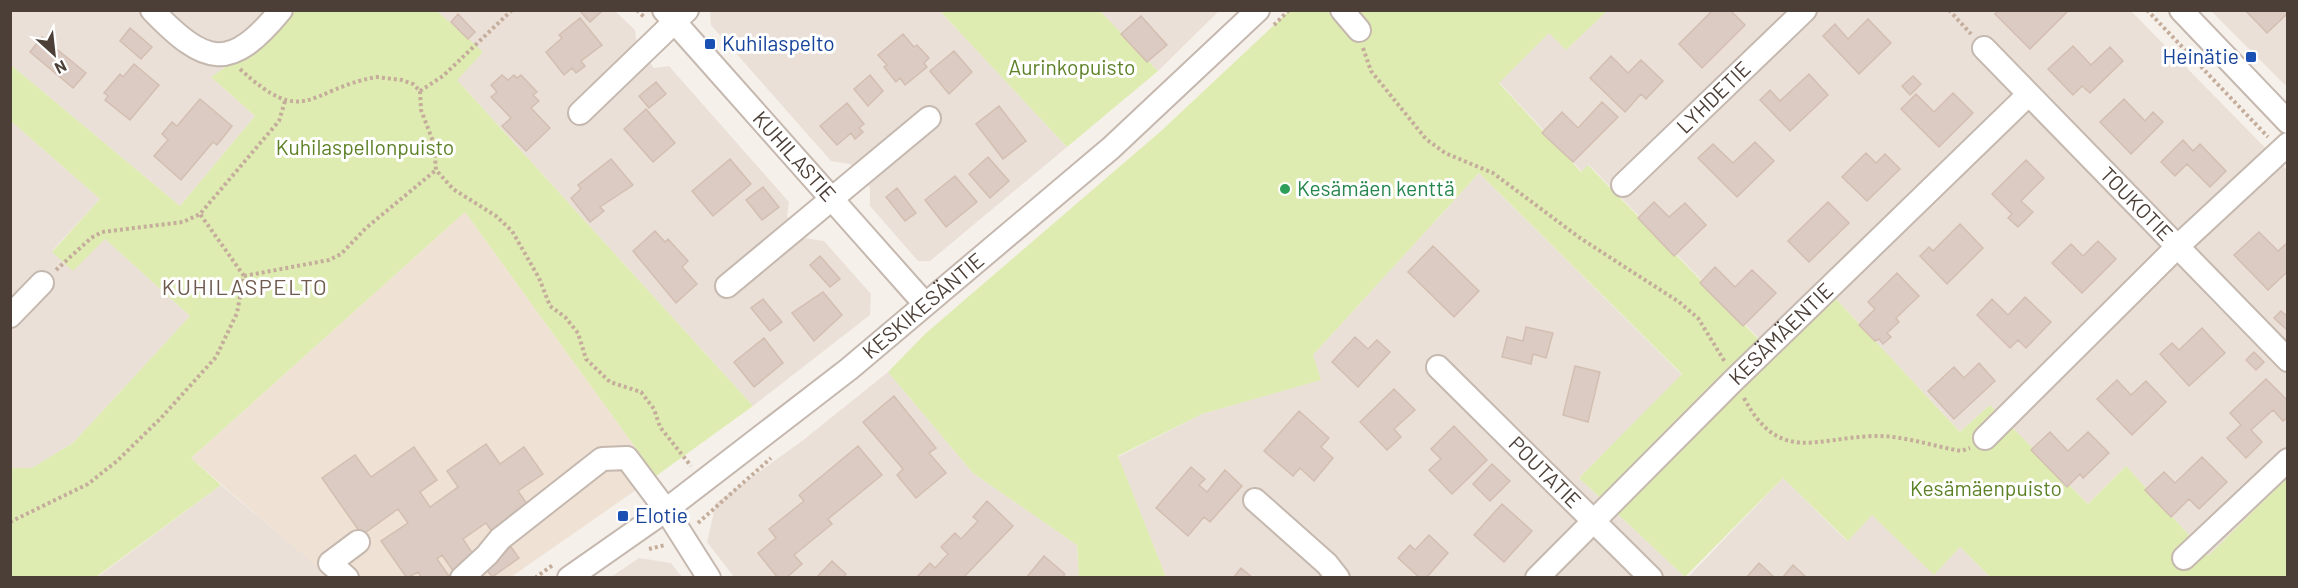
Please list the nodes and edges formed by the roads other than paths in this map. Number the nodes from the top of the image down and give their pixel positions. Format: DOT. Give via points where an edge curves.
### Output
graph roads {
  1 [pos="152,10"];
  2 [pos="281,10"];
  3 [pos="1258,10"];
  4 [pos="1342,10"];
  5 [pos="1805,10"];
  6 [pos="2181,10"];
  7 [pos="676,14"];
  8 [pos="1359,30"];
  9 [pos="1984,48"];
  10 [pos="2028,95"];
  11 [pos="580,113"];
  12 [pos="929,118"];
  13 [pos="2288,122"];
  14 [pos="2284,147"];
  15 [pos="1623,185"];
  16 [pos="832,200"];
  17 [pos="2178,246"];
  18 [pos="42,283"];
  19 [pos="727,286"];
  20 [pos="925,304"];
  21 [pos="10,316"];
  22 [pos="2288,360"];
  23 [pos="1438,368"];
  24 [pos="1985,438"];
  25 [pos="2288,460"];
  26 [pos="1255,500"];
  27 [pos="666,510"];
  28 [pos="1592,521"];
  29 [pos="358,542"];
  30 [pos="2184,558"];
  31 [pos="347,578"];
  32 [pos="462,578"];
  33 [pos="569,578"];
  34 [pos="709,578"];
  35 [pos="1338,578"];
  36 [pos="1537,578"];
  37 [pos="1651,578"];
  1 -- 2 [label="street" via="202,52 214,56 228,55 253,42"];
  3 -- 20 [label="street, KESKIKESÄNTIE" via="1120,140"];
  4 -- 8 [label="street"];
  5 -- 15 [label="street, LYHDETIE"];
  6 -- 13 [label="street"];
  7 -- 11 [label="street"];
  7 -- 16 [label="street, KUHILASTIE"];
  9 -- 10 [label="street, TOUKOTIE"];
  10 -- 17 [label="street, TOUKOTIE"];
  10 -- 28 [label="street, KESÄMÄENTIE"];
  12 -- 16 [label="street"];
  14 -- 17 [label="street"];
  16 -- 19 [label="street"];
  16 -- 20 [label="street, KUHILASTIE"];
  17 -- 22 [label="street, TOUKOTIE"];
  17 -- 24 [label="street"];
  18 -- 21 [label="street"];
  20 -- 27 [label="street, KESKIKESÄNTIE" via="840,376"];
  23 -- 28 [label="street, POUTATIE"];
  25 -- 30 [label="street"];
  26 -- 35 [label="street"];
  27 -- 32 [label="street" via="627,458 602,459 500,538"];
  27 -- 33 [label="street, KESKIKESÄNTIE"];
  27 -- 34 [label="street"];
  28 -- 36 [label="street, KESÄMÄENTIE"];
  28 -- 37 [label="street, POUTATIE"];
  29 -- 31 [label="street" via="330,563"];
}
